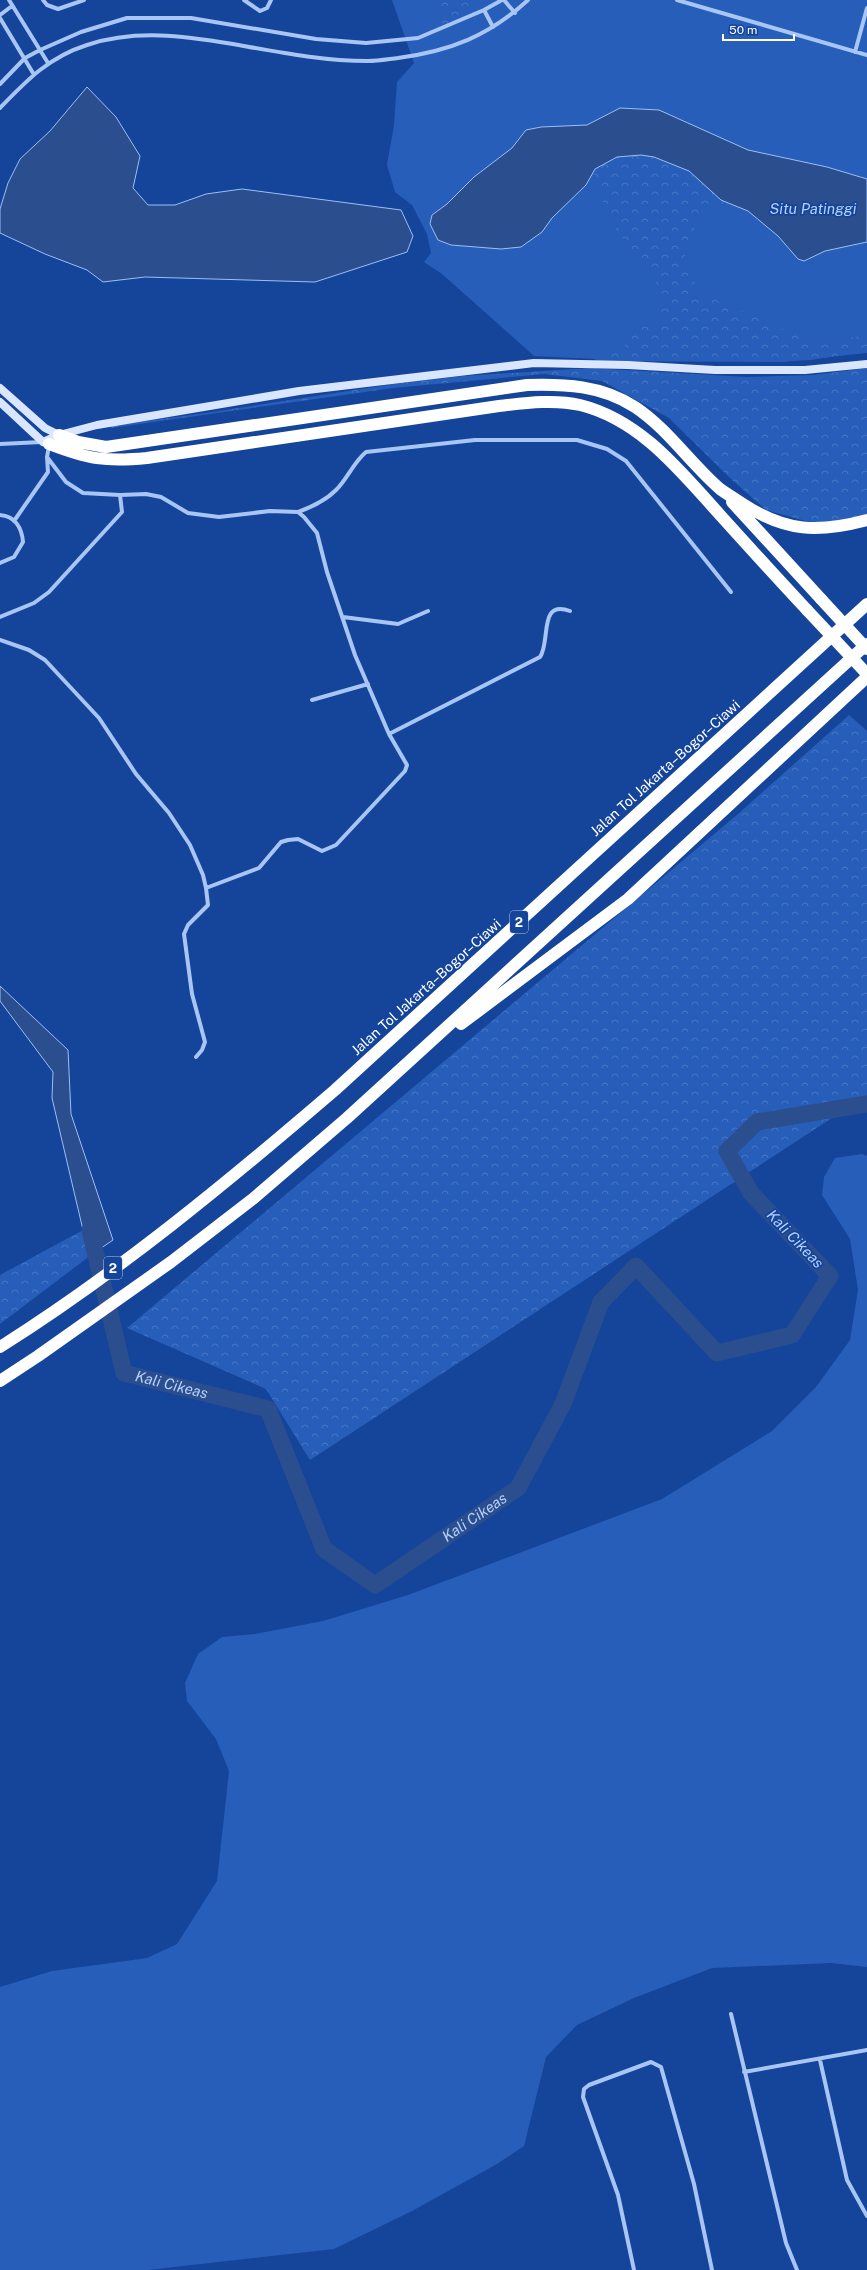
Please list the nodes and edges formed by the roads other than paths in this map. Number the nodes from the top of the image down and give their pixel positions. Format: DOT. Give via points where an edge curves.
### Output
graph roads {
  1 [pos="9,0"];
  2 [pos="43,0"];
  3 [pos="84,0"];
  4 [pos="244,0"];
  5 [pos="271,0"];
  6 [pos="503,0"];
  7 [pos="528,0"];
  8 [pos="677,0"];
  9 [pos="12,6"];
  10 [pos="867,8"];
  11 [pos="484,10"];
  12 [pos="515,13"];
  13 [pos="0,15"];
  14 [pos="0,18"];
  15 [pos="493,26"];
  16 [pos="40,50"];
  17 [pos="855,52"];
  18 [pos="867,55"];
  19 [pos="25,58"];
  20 [pos="48,63"];
  21 [pos="33,73"];
  22 [pos="0,84"];
  23 [pos="0,108"];
  24 [pos="867,364"];
  25 [pos="0,388"];
  26 [pos="0,402"];
  27 [pos="59,435"];
  28 [pos="46,443"];
  29 [pos="0,444"];
  30 [pos="47,457"];
  31 [pos="720,489"];
  32 [pos="120,495"];
  33 [pos="298,512"];
  34 [pos="0,514"];
  35 [pos="14,520"];
  36 [pos="867,520"];
  37 [pos="0,563"];
  38 [pos="731,592"];
  39 [pos="867,604"];
  40 [pos="428,611"];
  41 [pos="570,611"];
  42 [pos="0,617"];
  43 [pos="343,617"];
  44 [pos="0,640"];
  45 [pos="867,644"];
  46 [pos="867,649"];
  47 [pos="867,676"];
  48 [pos="368,684"];
  49 [pos="312,700"];
  50 [pos="389,734"];
  51 [pos="206,888"];
  52 [pos="196,1057"];
  53 [pos="404,1066"];
  54 [pos="0,1347"];
  55 [pos="0,1381"];
  56 [pos="731,2014"];
  57 [pos="867,2050"];
  58 [pos="820,2060"];
  59 [pos="744,2072"];
  60 [pos="867,2216"];
  61 [pos="634,2270"];
  62 [pos="712,2270"];
  63 [pos="797,2270"];
  1 -- 9 [label="street"];
  2 -- 3 [label="street" via="47,5 58,9"];
  4 -- 5 [label="street" via="260,11 267,8"];
  6 -- 11 [label="street"];
  6 -- 12 [label="street"];
  7 -- 12 [label="street"];
  8 -- 17 [label="street"];
  9 -- 13 [label="street"];
  9 -- 16 [label="street"];
  10 -- 17 [label="street"];
  11 -- 15 [label="street"];
  11 -- 16 [label="street" via="418,38 366,43 316,39 191,18 128,18 81,32"];
  12 -- 15 [label="street"];
  14 -- 19 [label="street"];
  15 -- 20 [label="street" via="458,45 422,54 369,62 310,57 184,36 130,34 86,45"];
  16 -- 19 [label="street"];
  16 -- 20 [label="street"];
  17 -- 18 [label="street"];
  19 -- 21 [label="street"];
  19 -- 22 [label="street"];
  20 -- 21 [label="street"];
  21 -- 23 [label="street"];
  24 -- 27 [label="main road" via="805,370 715,370 534,363 298,391 97,425"];
  25 -- 27 [label="main road" via="45,428"];
  26 -- 28 [label="main road"];
  27 -- 28 [label="main road"];
  27 -- 31 [label="highway" via="78,442 106,447 526,385 584,386 610,394 660,426"];
  28 -- 29 [label="street"];
  28 -- 30 [label="street"];
  28 -- 47 [label="highway, bridge" via="93,459 119,461 499,406 557,402 581,405 614,418 646,438"];
  30 -- 32 [label="street" via="66,482 83,493"];
  30 -- 35 [label="street" via="48,472"];
  31 -- 36 [label="highway" via="779,523 808,529 844,526"];
  31 -- 46 [label="highway, bridge"];
  32 -- 33 [label="street" via="146,494 161,497 188,513 219,517 270,510"];
  32 -- 42 [label="street" via="122,512 49,592 34,603"];
  33 -- 38 [label="street" via="315,506 337,489 366,452 475,440 576,440 607,449 626,460"];
  33 -- 43 [label="street" via="317,533"];
  34 -- 35 [label="street"];
  35 -- 37 [label="street" via="21,530 21,548 14,557"];
  39 -- 54 [label="highway, Jalan Tol Jakarta–Bogor–Ciawi / 2" via="335,1090 253,1161 163,1231"];
  40 -- 43 [label="street" via="398,624"];
  41 -- 50 [label="street" via="560,607 550,615 547,620 545,650 540,657"];
  43 -- 48 [label="street"];
  44 -- 51 [label="street" via="29,650 45,660 99,718 136,774 169,813 190,845 203,874"];
  45 -- 53 [label="highway, 2"];
  47 -- 53 [label="highway" via="628,899"];
  48 -- 49 [label="street"];
  48 -- 50 [label="street"];
  50 -- 51 [label="street" via="406,761 406,769 336,845 322,851 298,839 288,840 282,842 259,868"];
  51 -- 52 [label="street" via="208,905 188,925 184,934 192,994 205,1042"];
  53 -- 55 [label="highway, 2" via="348,1118 254,1198 171,1262"];
  56 -- 59 [label="street"];
  57 -- 58 [label="street"];
  58 -- 59 [label="street"];
  58 -- 60 [label="street" via="847,2180"];
  59 -- 63 [label="street" via="786,2243"];
  61 -- 62 [label="street" via="618,2195 583,2097 584,2089 589,2085 651,2062 660,2066 694,2184"];
}
